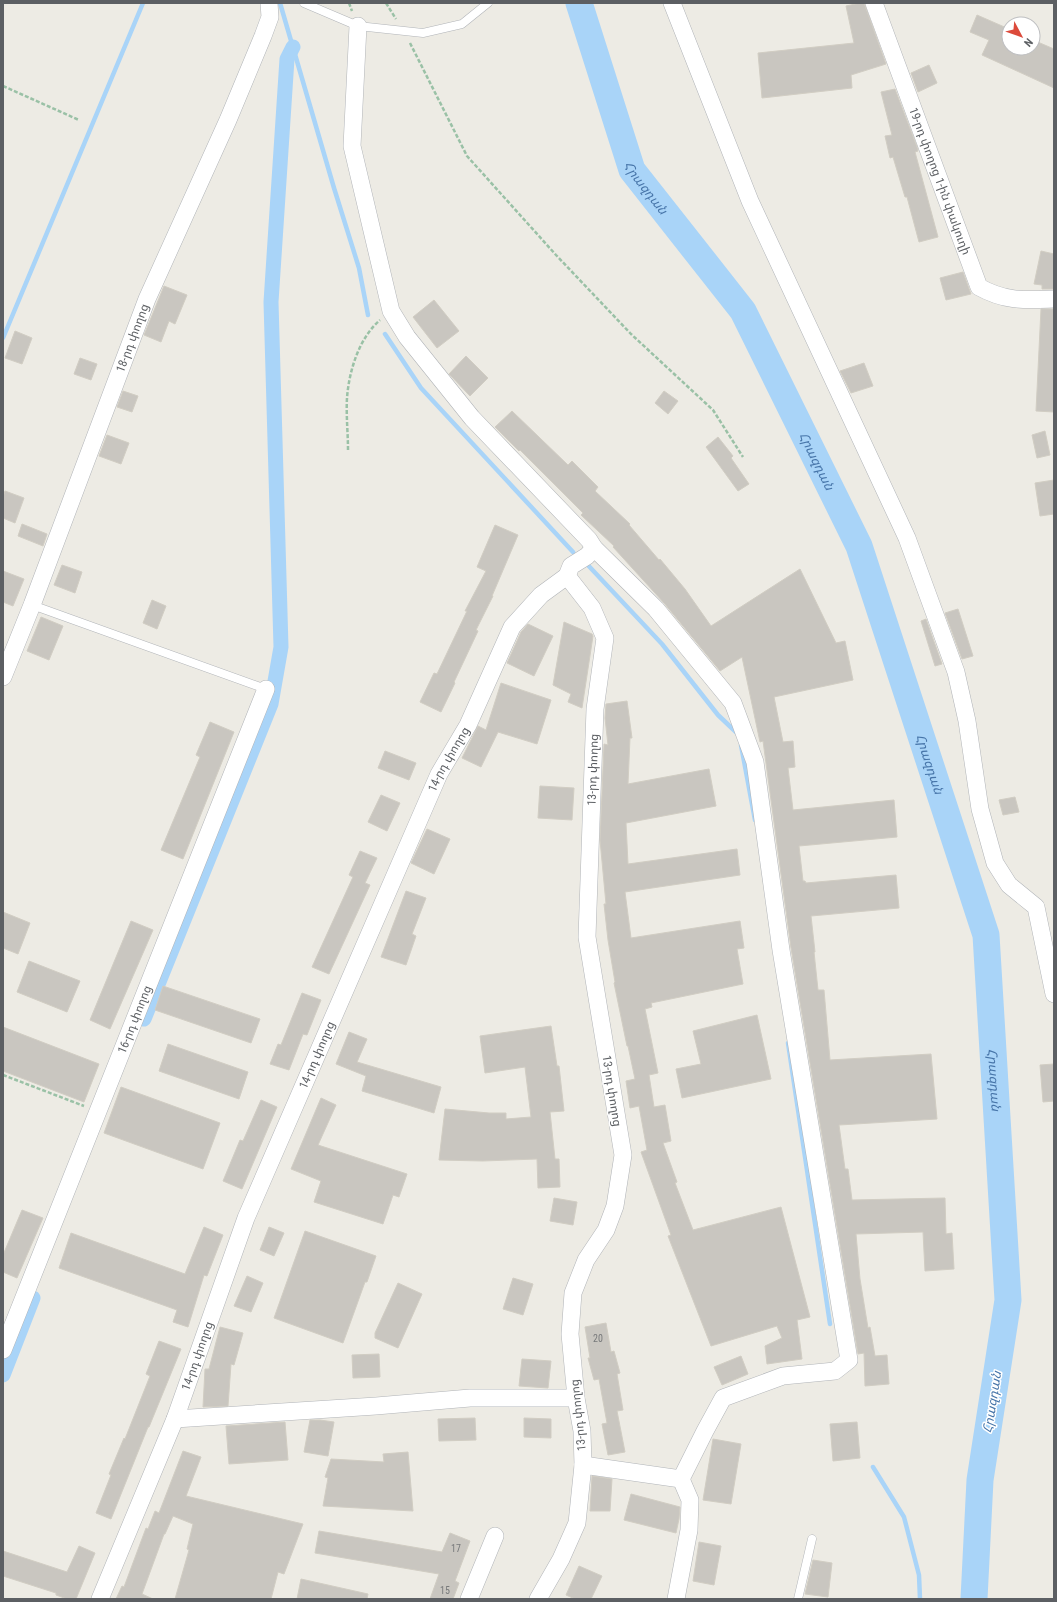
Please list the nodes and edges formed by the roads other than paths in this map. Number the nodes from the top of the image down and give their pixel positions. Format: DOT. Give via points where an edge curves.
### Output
graph roads {
  1 [pos="269,3"];
  2 [pos="304,3"];
  3 [pos="488,3"];
  4 [pos="672,3"];
  5 [pos="874,3"];
  6 [pos="358,26"];
  7 [pos="1054,298"];
  8 [pos="594,548"];
  9 [pos="567,576"];
  10 [pos="32,605"];
  11 [pos="3,677"];
  12 [pos="266,689"];
  13 [pos="1054,994"];
  14 [pos="3,1350"];
  15 [pos="576,1398"];
  16 [pos="175,1419"];
  17 [pos="583,1465"];
  18 [pos="681,1479"];
  19 [pos="495,1536"];
  20 [pos="812,1539"];
  21 [pos="100,1599"];
  22 [pos="469,1599"];
  23 [pos="538,1599"];
  24 [pos="676,1599"];
  25 [pos="798,1599"];
  1 -- 10 [label="street, 18-րդ փողոց" via="270,17 263,36 147,299"];
  2 -- 6 [label="lane"];
  3 -- 6 [label="lane" via="462,24 423,33"];
  4 -- 13 [label="street" via="750,201 918,564 956,672 980,809 995,864 1009,885 1036,907"];
  5 -- 7 [label="street, 19-րդ փողոց 1-ին փակուղի" via="979,287 993,295 1017,300"];
  6 -- 8 [label="street" via="352,146 391,311 407,337 472,418"];
  8 -- 9 [label="street, 14-րդ փողոց" via="571,566"];
  8 -- 18 [label="street" via="656,609 733,703 755,762 781,950 849,1360 835,1372 783,1376 724,1398"];
  9 -- 15 [label="street, 13-րդ փողոց" via="592,608 605,638 595,709 587,937 623,1155 615,1206 606,1230 586,1260 573,1293 570,1334"];
  9 -- 16 [label="street, 14-րդ փողոց" via="541,595 512,627 468,725 439,774 246,1218"];
  10 -- 11 [label="street, 18-րդ փողոց"];
  10 -- 12 [label="lane"];
  12 -- 14 [label="street, 16-րդ փողոց"];
  15 -- 16 [label="street" via="470,1398"];
  15 -- 17 [label="street, 13-րդ փողոց" via="582,1432"];
  16 -- 21 [label="street, 14-րդ փողոց"];
  17 -- 18 [label="street"];
  17 -- 23 [label="street, 13-րդ փողոց" via="576,1523"];
  18 -- 24 [label="street" via="690,1500 689,1530"];
  19 -- 22 [label="street"];
  20 -- 25 [label="lane"];
}
